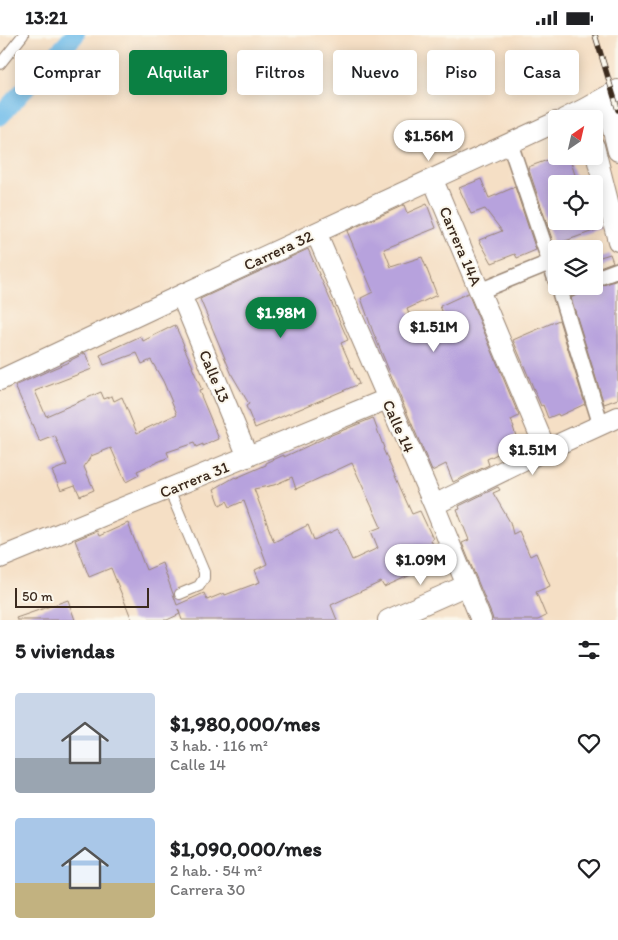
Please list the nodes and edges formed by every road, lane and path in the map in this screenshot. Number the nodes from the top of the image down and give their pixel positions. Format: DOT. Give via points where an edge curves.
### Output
graph roads {
  1 [pos="23,35"];
  2 [pos="0,64"];
  3 [pos="612,94"];
  4 [pos="590,110"];
  5 [pos="548,126"];
  6 [pos="510,144"];
  7 [pos="618,151"];
  8 [pos="599,165"];
  9 [pos="433,180"];
  10 [pos="316,233"];
  11 [pos="618,241"];
  12 [pos="548,254"];
  13 [pos="548,264"];
  14 [pos="618,270"];
  15 [pos="603,276"];
  16 [pos="480,291"];
  17 [pos="181,295"];
  18 [pos="561,295"];
  19 [pos="0,379"];
  20 [pos="387,399"];
  21 [pos="609,421"];
  22 [pos="546,450"];
  23 [pos="248,457"];
  24 [pos="169,489"];
  25 [pos="434,505"];
  26 [pos="0,559"];
  27 [pos="467,585"];
  28 [pos="180,594"];
  29 [pos="388,620"];
  30 [pos="481,620"];
  1 -- 2 [label="lane"];
  3 -- 4 [label="street"];
  3 -- 7 [label="street"];
  5 -- 6 [label="street, Carrera 32"];
  6 -- 9 [label="street, Carrera 32"];
  6 -- 12 [label="street"];
  8 -- 11 [label="street"];
  9 -- 10 [label="street, Carrera 32"];
  9 -- 16 [label="street, Carrera 14A"];
  10 -- 17 [label="street, Carrera 32"];
  10 -- 20 [label="street, Calle 14"];
  13 -- 16 [label="street"];
  14 -- 15 [label="street"];
  16 -- 22 [label="street, Carrera 14A"];
  17 -- 19 [label="street, Carrera 32"];
  17 -- 23 [label="street, Calle 13"];
  18 -- 21 [label="street"];
  20 -- 23 [label="street, Carrera 31"];
  20 -- 25 [label="street, Calle 14"];
  21 -- 22 [label="street"];
  22 -- 25 [label="street"];
  23 -- 24 [label="street, Carrera 31"];
  24 -- 26 [label="street, Carrera 31"];
  24 -- 28 [label="lane" via="204,572 199,586"];
  25 -- 27 [label="street, Calle 14"];
  27 -- 29 [label="street"];
  27 -- 30 [label="street, Calle 14"];
}
